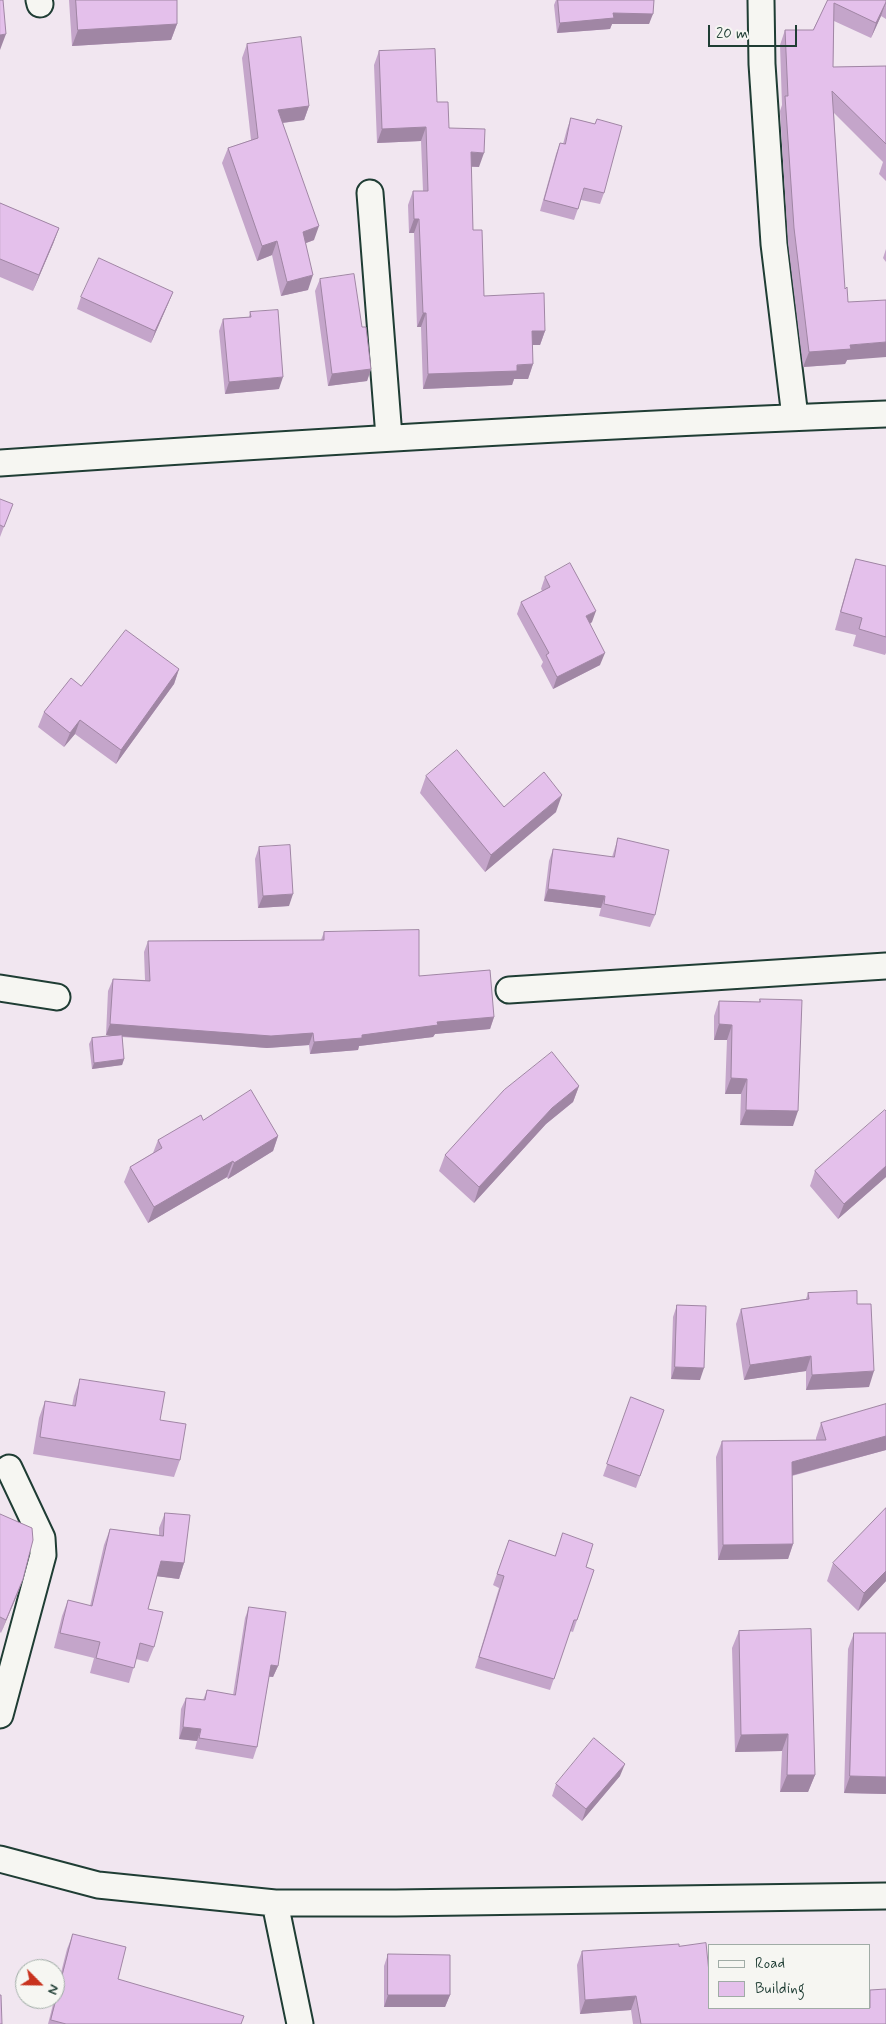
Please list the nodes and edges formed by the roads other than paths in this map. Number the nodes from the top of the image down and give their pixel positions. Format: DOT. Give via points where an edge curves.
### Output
graph roads {
  1 [pos="761,0"];
  2 [pos="370,193"];
  3 [pos="886,414"];
  4 [pos="794,417"];
  5 [pos="389,437"];
  6 [pos="0,463"];
  7 [pos="886,966"];
  8 [pos="0,988"];
  9 [pos="509,990"];
  10 [pos="57,997"];
  11 [pos="10,1468"];
  12 [pos="0,1715"];
  13 [pos="0,1859"];
  14 [pos="886,1896"];
  15 [pos="275,1902"];
  16 [pos="300,2024"];
  1 -- 4 [label="street" via="774,244"];
  2 -- 5 [label="street"];
  3 -- 4 [label="street"];
  4 -- 5 [label="street"];
  5 -- 6 [label="street"];
  7 -- 9 [label="street"];
  8 -- 10 [label="street"];
  11 -- 12 [label="street" via="42,1538 43,1554"];
  13 -- 15 [label="street" via="98,1885"];
  14 -- 15 [label="street"];
  15 -- 16 [label="street"];
}
